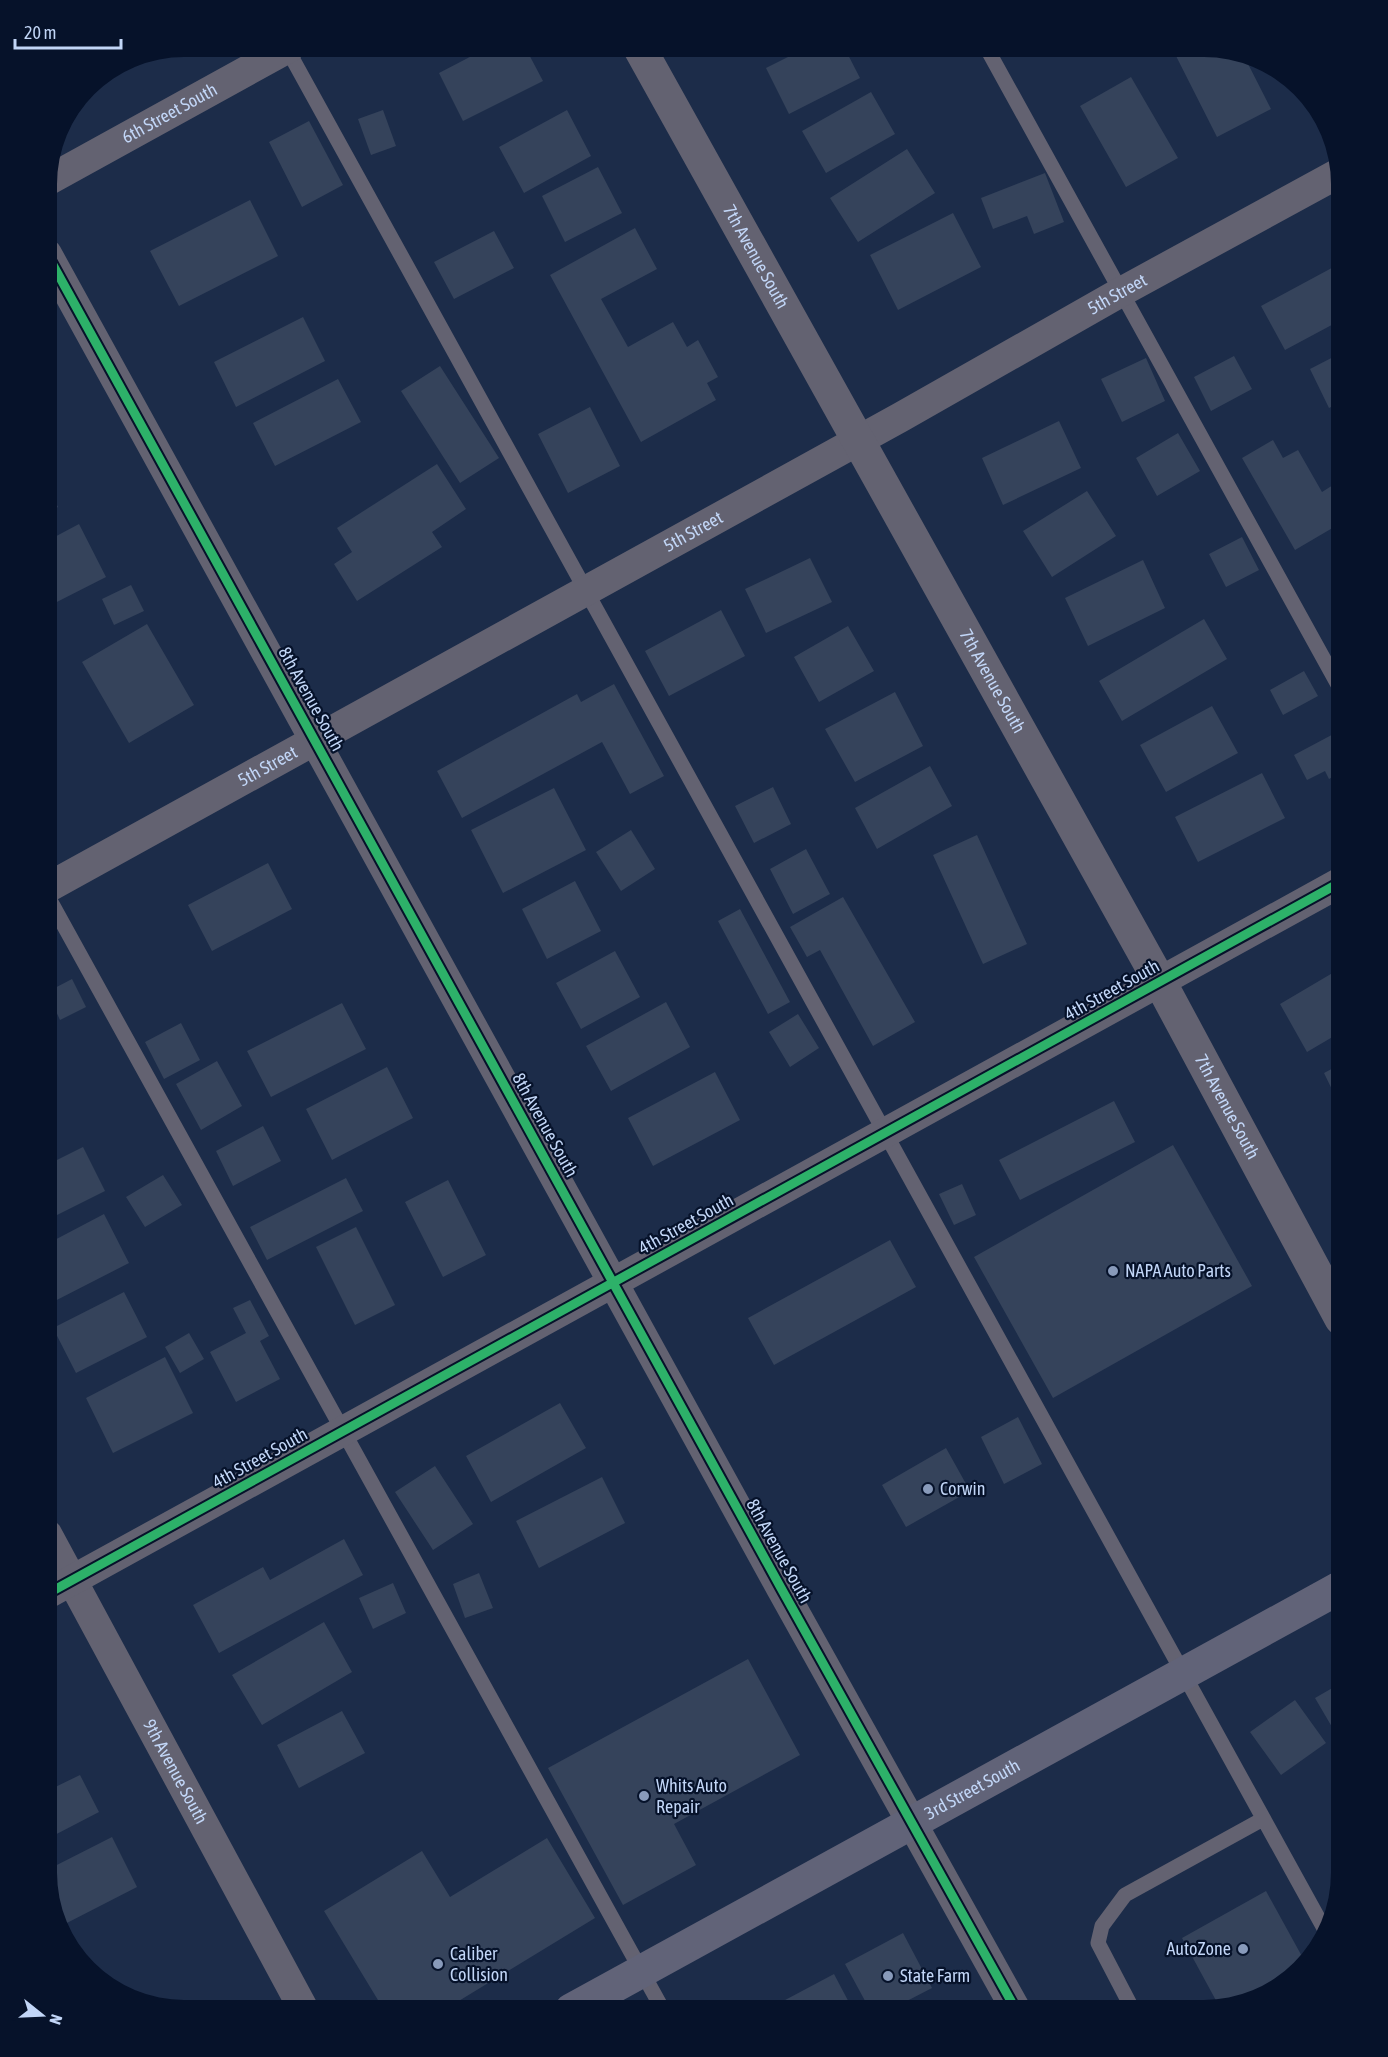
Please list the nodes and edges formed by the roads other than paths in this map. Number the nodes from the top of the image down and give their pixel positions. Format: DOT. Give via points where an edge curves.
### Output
graph roads {
  1 [pos="270,57"];
  2 [pos="293,57"];
  3 [pos="645,57"];
  4 [pos="992,57"];
  5 [pos="57,175"];
  6 [pos="1331,178"];
  7 [pos="57,272"];
  8 [pos="1121,292"];
  9 [pos="858,441"];
  10 [pos="586,591"];
  11 [pos="1331,672"];
  12 [pos="315,740"];
  13 [pos="57,882"];
  14 [pos="1331,888"];
  15 [pos="57,913"];
  16 [pos="1160,982"];
  17 [pos="886,1134"];
  18 [pos="614,1283"];
  19 [pos="1331,1300"];
  20 [pos="343,1431"];
  21 [pos="59,1587"];
  22 [pos="1331,1593"];
  23 [pos="1183,1674"];
  24 [pos="1263,1819"];
  25 [pos="911,1823"];
  26 [pos="1320,1922"];
  27 [pos="642,1972"];
  28 [pos="298,2000"];
  29 [pos="590,2000"];
  30 [pos="657,2000"];
  31 [pos="1010,2000"];
  32 [pos="1128,2000"];
  1 -- 5 [label="street, 6th Street South"];
  2 -- 10 [label="lane"];
  3 -- 9 [label="street, 7th Avenue South"];
  4 -- 8 [label="lane"];
  6 -- 8 [label="street, 5th Street"];
  7 -- 12 [label="street, 8th Avenue South"];
  8 -- 9 [label="street, 5th Street"];
  8 -- 11 [label="lane"];
  9 -- 10 [label="street, 5th Street"];
  9 -- 16 [label="street, 7th Avenue South"];
  10 -- 12 [label="street, 5th Street"];
  10 -- 17 [label="lane"];
  12 -- 13 [label="street, 5th Street"];
  12 -- 18 [label="street, 8th Avenue South"];
  14 -- 16 [label="street, 4th Street South"];
  15 -- 20 [label="lane"];
  16 -- 17 [label="street, 4th Street South"];
  16 -- 19 [label="street, 7th Avenue South"];
  17 -- 18 [label="street, 4th Street South"];
  17 -- 23 [label="lane"];
  18 -- 20 [label="street, 4th Street South"];
  18 -- 25 [label="street, 8th Avenue South"];
  20 -- 21 [label="street, 4th Street South"];
  20 -- 27 [label="lane"];
  21 -- 28 [label="street, 9th Avenue South"];
  22 -- 23 [label="main road, 3rd Street South"];
  23 -- 24 [label="lane"];
  23 -- 25 [label="main road, 3rd Street South"];
  24 -- 26 [label="lane"];
  24 -- 32 [label="lane" via="1125,1895 1102,1926 1098,1943"];
  25 -- 27 [label="main road, 3rd Street South"];
  25 -- 31 [label="street, 8th Avenue South"];
  27 -- 29 [label="main road, 3rd Street South"];
  27 -- 30 [label="lane"];
}
